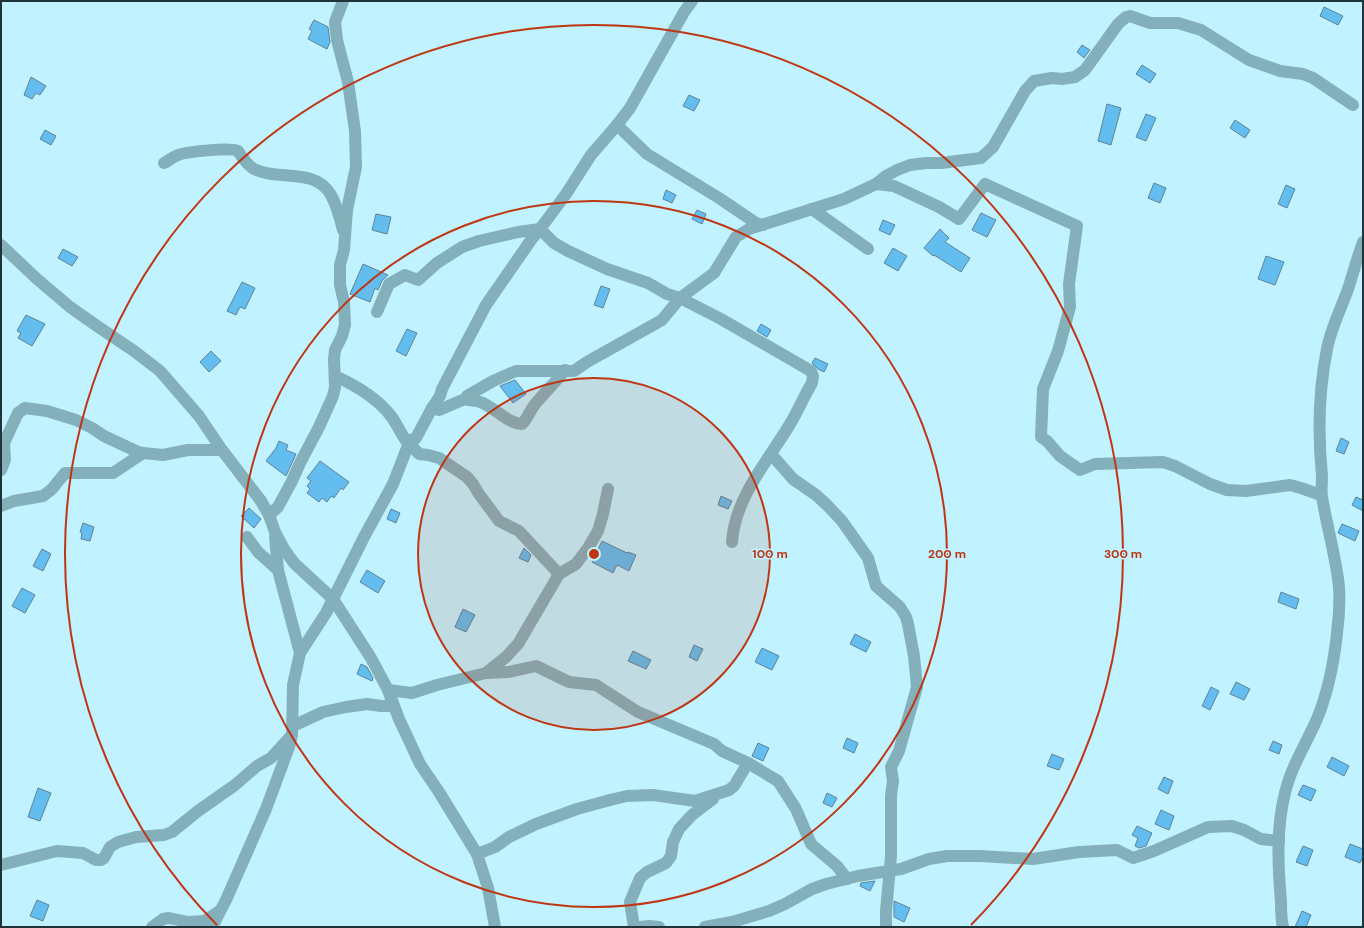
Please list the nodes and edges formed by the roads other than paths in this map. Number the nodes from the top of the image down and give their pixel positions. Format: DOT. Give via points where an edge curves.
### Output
graph roads {
  1 [pos="343,1"];
  2 [pos="692,1"];
  3 [pos="1353,105"];
  4 [pos="617,125"];
  5 [pos="164,163"];
  6 [pos="876,184"];
  7 [pos="812,210"];
  8 [pos="763,225"];
  9 [pos="540,229"];
  10 [pos="345,235"];
  11 [pos="1363,242"];
  12 [pos="1,245"];
  13 [pos="868,249"];
  14 [pos="680,298"];
  15 [pos="376,312"];
  16 [pos="565,370"];
  17 [pos="335,376"];
  18 [pos="465,399"];
  19 [pos="432,408"];
  20 [pos="413,440"];
  21 [pos="222,450"];
  22 [pos="143,453"];
  23 [pos="771,454"];
  24 [pos="1,470"];
  25 [pos="608,489"];
  26 [pos="1321,495"];
  27 [pos="1,506"];
  28 [pos="269,515"];
  29 [pos="275,532"];
  30 [pos="247,537"];
  31 [pos="732,542"];
  32 [pos="278,570"];
  33 [pos="559,574"];
  34 [pos="334,599"];
  35 [pos="300,652"];
  36 [pos="486,673"];
  37 [pos="388,690"];
  38 [pos="393,706"];
  39 [pos="292,731"];
  40 [pos="748,763"];
  41 [pos="721,793"];
  42 [pos="1279,841"];
  43 [pos="477,854"];
  44 [pos="1,865"];
  45 [pos="890,871"];
  46 [pos="846,879"];
  47 [pos="221,910"];
  48 [pos="152,927"];
  49 [pos="212,927"];
  50 [pos="495,927"];
  51 [pos="634,927"];
  52 [pos="640,927"];
  53 [pos="659,927"];
  54 [pos="705,927"];
  55 [pos="886,927"];
  56 [pos="1283,927"];
  1 -- 10 [label="street" via="335,22 350,96 355,131 356,167 347,210"];
  2 -- 4 [label="street" via="630,108"];
  3 -- 6 [label="street" via="1313,78 1280,71 1249,60 1202,30 1178,23 1150,23 1130,16 1118,24 1085,70 1075,78 1034,81 1025,91 993,147 981,158 910,166 897,170"];
  4 -- 8 [label="street" via="647,154 756,224"];
  4 -- 9 [label="street" via="591,155"];
  5 -- 10 [label="street" via="179,155 214,149 234,149 254,169 315,180 330,194"];
  6 -- 7 [label="street"];
  6 -- 26 [label="street" via="894,186 959,219 985,184 1077,226 1069,284 1070,307 1058,351 1043,389 1040,437 1080,470 1095,464 1163,462 1227,490 1246,491 1290,485"];
  7 -- 8 [label="street"];
  7 -- 13 [label="street"];
  8 -- 14 [label="street" via="749,229 736,237 714,273"];
  9 -- 14 [label="street" via="554,244 568,251"];
  9 -- 15 [label="street" via="479,241 462,248 437,263 418,280 405,275 389,284"];
  9 -- 19 [label="street" via="486,305"];
  10 -- 17 [label="street" via="340,284 345,324 335,350"];
  11 -- 26 [label="street" via="1327,348 1321,397"];
  12 -- 21 [label="street" via="70,307 160,371 199,416"];
  14 -- 16 [label="street" via="662,320 574,371"];
  14 -- 23 [label="street" via="811,371 812,383"];
  16 -- 18 [label="street" via="516,371 493,381"];
  16 -- 18 [label="street" via="536,403 522,424 515,423 479,401"];
  17 -- 20 [label="street" via="363,391 385,410 407,442"];
  17 -- 28 [label="street" via="336,387 319,427 278,507"];
  18 -- 19 [label="street" via="440,410"];
  19 -- 20 [label="street"];
  20 -- 33 [label="street" via="419,454 439,458 467,477 500,521 519,532"];
  20 -- 34 [label="street"];
  21 -- 22 [label="street" via="188,450 164,455"];
  21 -- 28 [label="street"];
  22 -- 24 [label="street" via="76,420 47,411 25,408 18,413 4,443 5,460"];
  22 -- 27 [label="street" via="113,473 66,473 43,496"];
  23 -- 31 [label="street" via="738,511"];
  23 -- 45 [label="street" via="793,479 816,495 842,521 868,558 876,586 900,607 906,617 917,687 899,751 891,767 893,781"];
  25 -- 33 [label="street" via="598,531 576,564"];
  26 -- 42 [label="street" via="1339,586 1337,634 1325,696 1285,793"];
  28 -- 29 [label="street"];
  29 -- 32 [label="street"];
  29 -- 34 [label="street" via="294,563"];
  30 -- 32 [label="street" via="258,552"];
  32 -- 35 [label="street"];
  33 -- 36 [label="street" via="518,644"];
  34 -- 35 [label="street"];
  34 -- 37 [label="street"];
  35 -- 39 [label="street" via="293,685"];
  36 -- 37 [label="street" via="412,692"];
  36 -- 40 [label="street" via="509,672 536,666 569,682 596,685 638,712 714,744 722,751"];
  37 -- 38 [label="street"];
  38 -- 39 [label="street" via="367,704 323,712"];
  38 -- 43 [label="street" via="420,764"];
  39 -- 44 [label="street" via="271,758 172,832 118,842 110,847 101,860 84,853 56,851"];
  39 -- 47 [label="street" via="281,771 266,809"];
  40 -- 41 [label="street" via="734,786"];
  40 -- 46 [label="street" via="778,780 796,809 811,844 837,866"];
  41 -- 43 [label="street" via="695,801 653,795 627,796 610,800 536,824"];
  41 -- 51 [label="street" via="692,815 679,829 673,842 671,856 666,863 640,878 630,902"];
  42 -- 45 [label="street" via="1261,839 1237,827 1208,827 1133,858 1117,850 1079,852 1033,859 947,856"];
  42 -- 56 [label="street"];
  43 -- 50 [label="street" via="488,888"];
  45 -- 46 [label="street"];
  45 -- 55 [label="street"];
  46 -- 54 [label="street" via="812,889 785,904 751,916"];
  47 -- 48 [label="street" via="205,921 188,922 169,918"];
  47 -- 49 [label="street"];
  52 -- 53 [label="street"];
}
